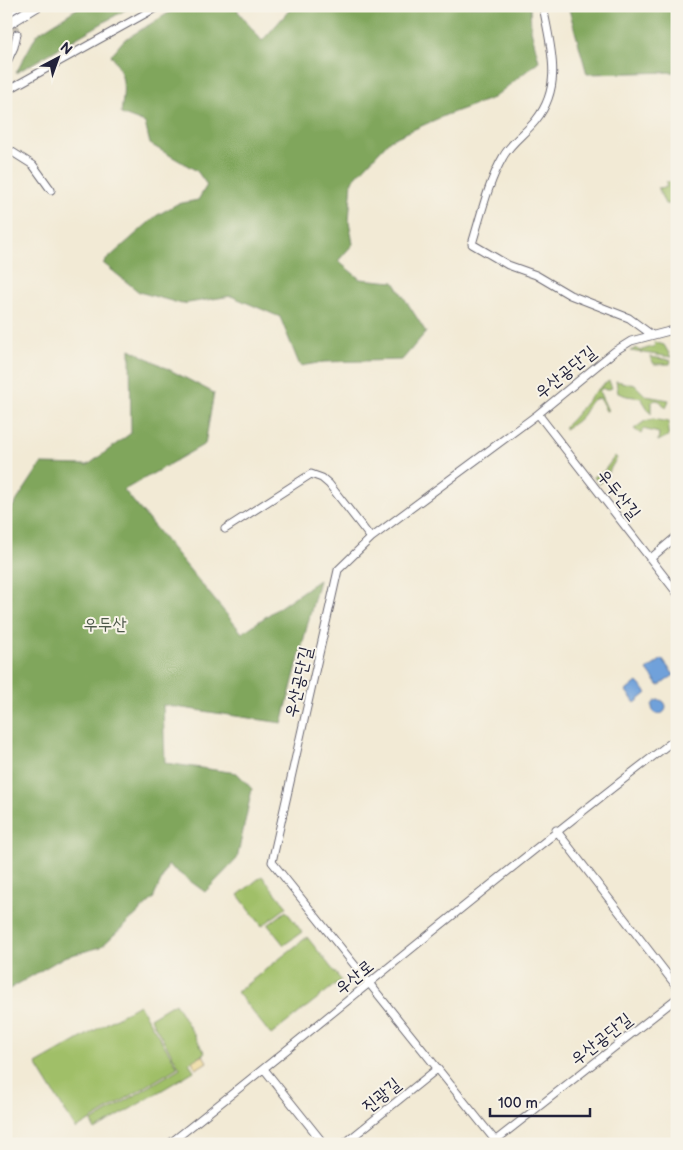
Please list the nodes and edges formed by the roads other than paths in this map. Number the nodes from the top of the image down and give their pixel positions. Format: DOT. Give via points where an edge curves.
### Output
graph roads {
  1 [pos="16,6"];
  2 [pos="37,6"];
  3 [pos="158,6"];
  4 [pos="543,6"];
  5 [pos="6,12"];
  6 [pos="6,25"];
  7 [pos="17,34"];
  8 [pos="6,64"];
  9 [pos="6,91"];
  10 [pos="6,148"];
  11 [pos="51,190"];
  12 [pos="677,329"];
  13 [pos="652,335"];
  14 [pos="538,414"];
  15 [pos="224,529"];
  16 [pos="677,536"];
  17 [pos="371,538"];
  18 [pos="651,558"];
  19 [pos="677,593"];
  20 [pos="677,738"];
  21 [pos="556,830"];
  22 [pos="370,984"];
  23 [pos="677,987"];
  24 [pos="677,998"];
  25 [pos="264,1069"];
  26 [pos="437,1069"];
  27 [pos="495,1143"];
  28 [pos="168,1144"];
  29 [pos="324,1144"];
  30 [pos="344,1144"];
  1 -- 5 [label="highway"];
  2 -- 6 [label="highway"];
  3 -- 9 [label="street"];
  4 -- 13 [label="street" via="553,52 554,75 550,93 545,109 503,156 472,244 570,295 629,318"];
  7 -- 8 [label="street"];
  10 -- 11 [label="street" via="33,165"];
  12 -- 13 [label="street, 우산공단길"];
  13 -- 14 [label="street, 우산공단길" via="631,341 615,351"];
  14 -- 17 [label="street, 우산공단길"];
  14 -- 18 [label="street, 우두산길"];
  15 -- 17 [label="street" via="310,474 329,484"];
  16 -- 18 [label="street"];
  17 -- 22 [label="street, 우산공단길" via="338,570 272,862"];
  18 -- 19 [label="street, 우두산길"];
  20 -- 21 [label="street, 우산로"];
  21 -- 22 [label="street, 우산로"];
  21 -- 23 [label="street"];
  22 -- 25 [label="street, 우산로"];
  22 -- 26 [label="street, 우산공단길"];
  24 -- 27 [label="street, 우산공단길"];
  25 -- 28 [label="street, 우산로"];
  25 -- 29 [label="street"];
  26 -- 27 [label="street, 우산공단길"];
  26 -- 30 [label="street, 진광길"];
}
